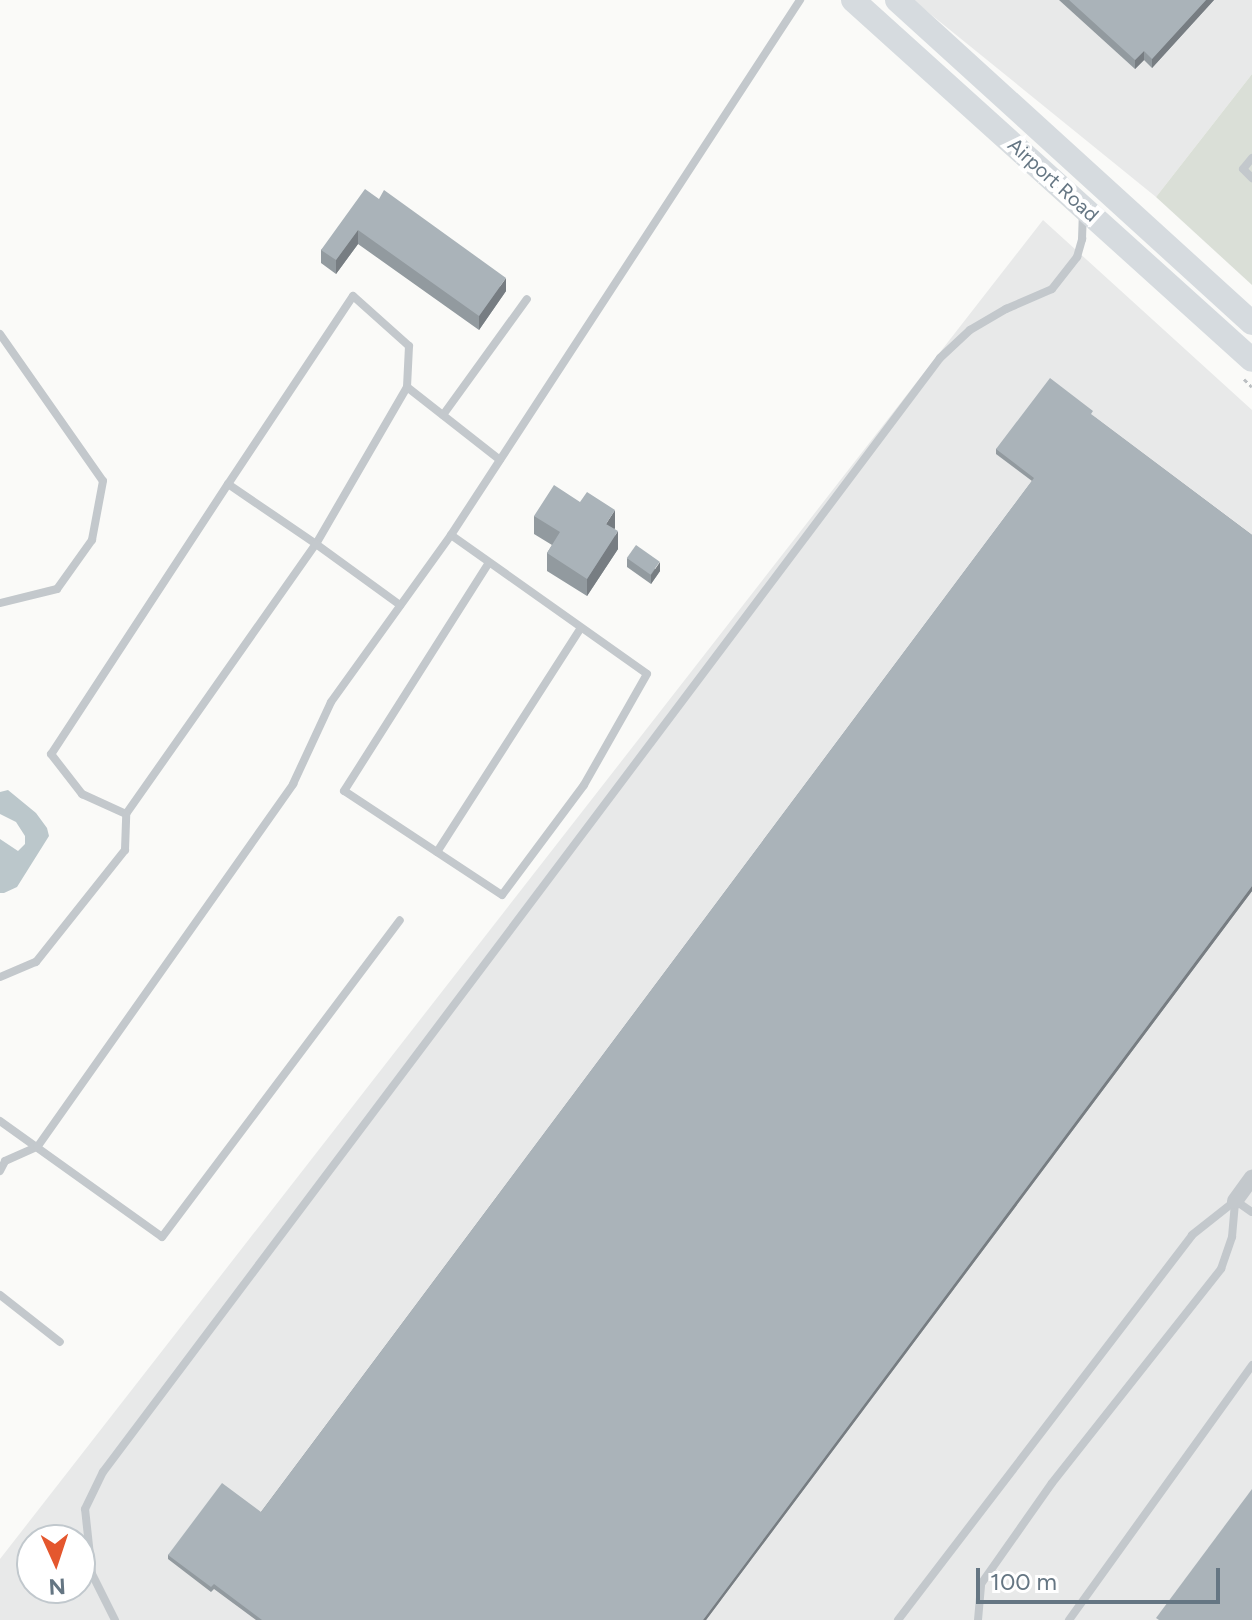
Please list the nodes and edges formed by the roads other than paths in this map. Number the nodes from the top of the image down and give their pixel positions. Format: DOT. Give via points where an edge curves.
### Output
graph roads {
  1 [pos="800,0"];
  2 [pos="853,0"];
  3 [pos="897,0"];
  4 [pos="1252,158"];
  5 [pos="1252,178"];
  6 [pos="1083,207"];
  7 [pos="527,299"];
  8 [pos="1252,323"];
  9 [pos="0,334"];
  10 [pos="1252,360"];
  11 [pos="407,387"];
  12 [pos="443,415"];
  13 [pos="500,460"];
  14 [pos="228,484"];
  15 [pos="451,535"];
  16 [pos="316,544"];
  17 [pos="488,564"];
  18 [pos="0,603"];
  19 [pos="400,605"];
  20 [pos="581,628"];
  21 [pos="126,814"];
  22 [pos="437,852"];
  23 [pos="400,920"];
  24 [pos="0,977"];
  25 [pos="0,1121"];
  26 [pos="38,1146"];
  27 [pos="0,1171"];
  28 [pos="1252,1178"];
  29 [pos="1235,1201"];
  30 [pos="1252,1212"];
  31 [pos="0,1295"];
  32 [pos="60,1342"];
  33 [pos="1252,1365"];
  34 [pos="115,1620"];
  35 [pos="898,1620"];
  36 [pos="978,1620"];
  37 [pos="1069,1620"];
  1 -- 13 [label="lane"];
  2 -- 6 [label="main road, Airport Road"];
  3 -- 8 [label="main road, Airport Road"];
  4 -- 5 [label="lane" via="1243,169"];
  6 -- 10 [label="main road, Airport Road"];
  6 -- 34 [label="lane" via="1077,257 1052,289 970,330 940,358 103,1472 85,1509 92,1574"];
  7 -- 12 [label="lane"];
  9 -- 18 [label="lane" via="103,481 92,540 57,589"];
  11 -- 12 [label="lane"];
  11 -- 14 [label="lane" via="409,346 353,296"];
  11 -- 16 [label="lane"];
  12 -- 13 [label="lane"];
  13 -- 15 [label="lane"];
  14 -- 16 [label="lane"];
  14 -- 21 [label="lane" via="51,754 82,794"];
  15 -- 17 [label="lane"];
  15 -- 19 [label="lane"];
  16 -- 19 [label="lane"];
  16 -- 21 [label="lane"];
  17 -- 20 [label="lane"];
  17 -- 22 [label="lane" via="344,791"];
  19 -- 26 [label="lane" via="331,702 293,784"];
  20 -- 22 [label="lane"];
  20 -- 22 [label="lane" via="647,674 584,785 502,895"];
  21 -- 24 [label="lane" via="125,850 36,962"];
  23 -- 26 [label="lane" via="162,1237"];
  25 -- 26 [label="lane"];
  26 -- 27 [label="lane" via="5,1161"];
  28 -- 29 [label="street"];
  29 -- 30 [label="lane"];
  29 -- 35 [label="lane" via="1192,1235"];
  29 -- 36 [label="lane" via="1232,1237 1221,1269 1052,1483 981,1584"];
  31 -- 32 [label="lane"];
  33 -- 37 [label="lane"];
}
